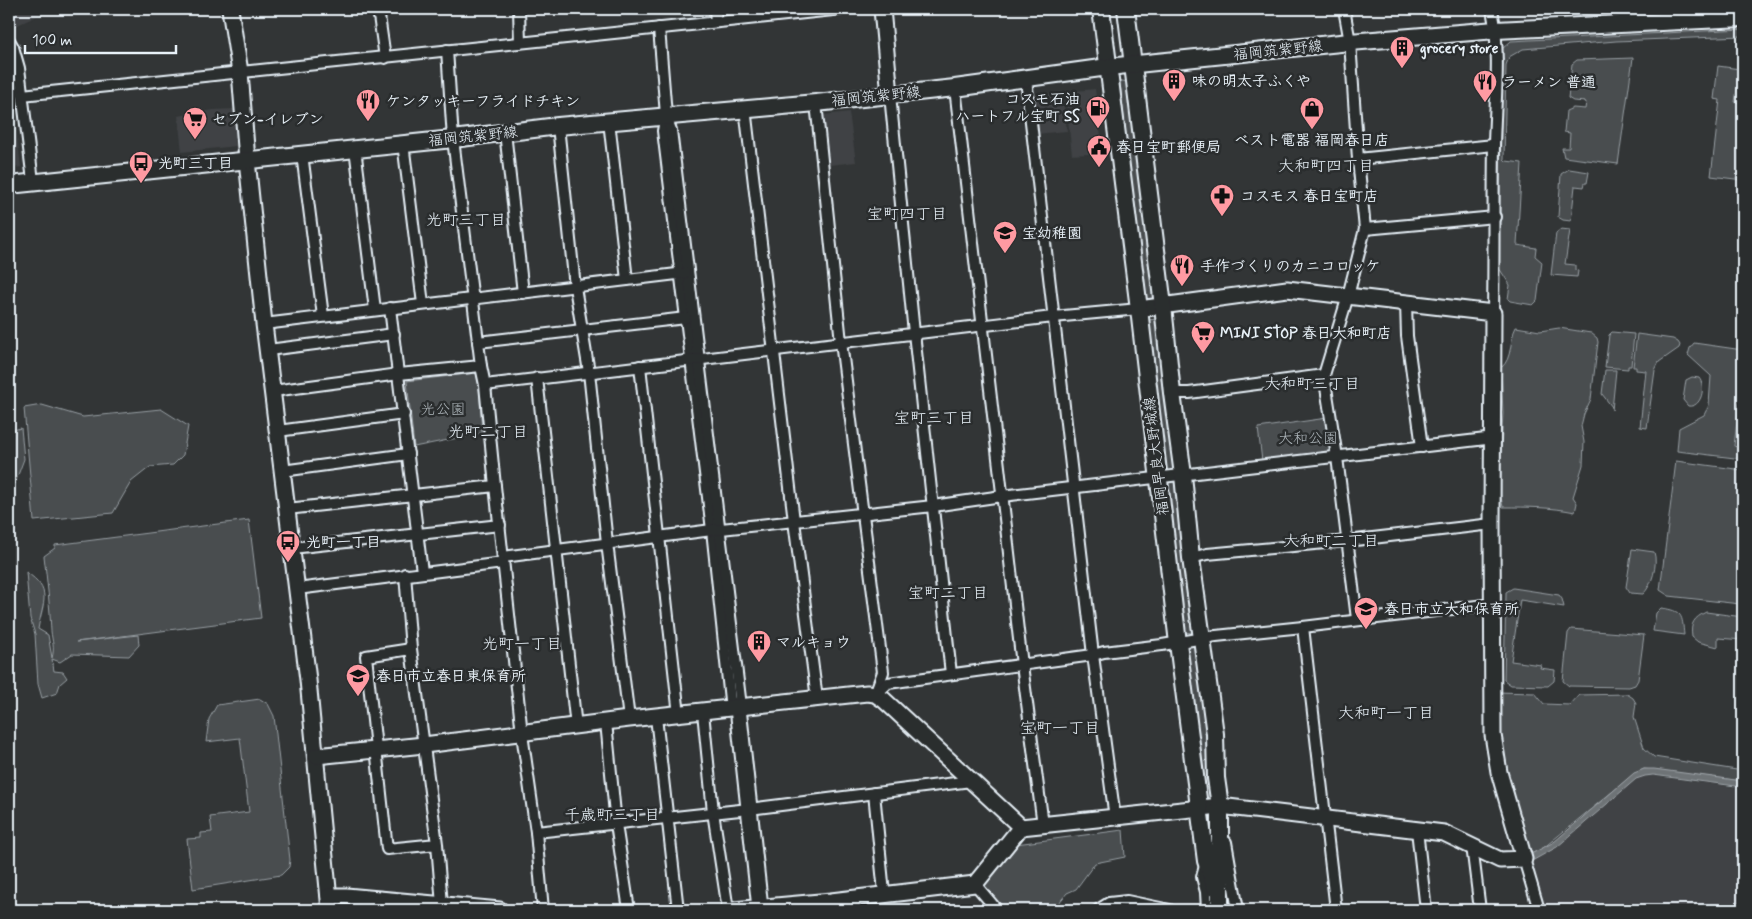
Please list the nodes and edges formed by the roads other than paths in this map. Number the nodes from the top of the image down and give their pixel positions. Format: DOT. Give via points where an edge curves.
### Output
graph roads {
  1 [pos="230,9"];
  2 [pos="378,9"];
  3 [pos="519,9"];
  4 [pos="715,9"];
  5 [pos="843,9"];
  6 [pos="882,9"];
  7 [pos="1101,9"];
  8 [pos="1126,9"];
  9 [pos="1344,9"];
  10 [pos="1492,9"];
  11 [pos="1726,14"];
  12 [pos="1743,18"];
  13 [pos="716,22"];
  14 [pos="659,28"];
  15 [pos="1496,30"];
  16 [pos="9,40"];
  17 [pos="1350,42"];
  18 [pos="520,43"];
  19 [pos="447,50"];
  20 [pos="385,58"];
  21 [pos="1132,66"];
  22 [pos="1108,68"];
  23 [pos="240,72"];
  24 [pos="1026,79"];
  25 [pos="955,88"];
  26 [pos="22,95"];
  27 [pos="890,95"];
  28 [pos="816,103"];
  29 [pos="745,108"];
  30 [pos="666,115"];
  31 [pos="609,121"];
  32 [pos="558,126"];
  33 [pos="505,132"];
  34 [pos="453,139"];
  35 [pos="403,143"];
  36 [pos="1494,145"];
  37 [pos="355,148"];
  38 [pos="302,154"];
  39 [pos="1358,159"];
  40 [pos="247,160"];
  41 [pos="32,181"];
  42 [pos="9,185"];
  43 [pos="1495,217"];
  44 [pos="1365,229"];
  45 [pos="684,273"];
  46 [pos="627,280"];
  47 [pos="575,287"];
  48 [pos="523,293"];
  49 [pos="1348,296"];
  50 [pos="474,300"];
  51 [pos="1406,303"];
  52 [pos="423,304"];
  53 [pos="1163,306"];
  54 [pos="390,308"];
  55 [pos="1139,309"];
  56 [pos="375,310"];
  57 [pos="1493,313"];
  58 [pos="323,316"];
  59 [pos="1053,317"];
  60 [pos="686,318"];
  61 [pos="264,324"];
  62 [pos="982,325"];
  63 [pos="581,329"];
  64 [pos="394,334"];
  65 [pos="914,334"];
  66 [pos="478,342"];
  67 [pos="841,342"];
  68 [pos="268,350"];
  69 [pos="774,350"];
  70 [pos="696,360"];
  71 [pos="481,366"];
  72 [pos="640,366"];
  73 [pos="589,372"];
  74 [pos="398,374"];
  75 [pos="1324,375"];
  76 [pos="538,378"];
  77 [pos="485,385"];
  78 [pos="273,391"];
  79 [pos="1172,393"];
  80 [pos="404,414"];
  81 [pos="278,431"];
  82 [pos="1493,440"];
  83 [pos="1422,447"];
  84 [pos="408,454"];
  85 [pos="1337,457"];
  86 [pos="282,471"];
  87 [pos="1183,475"];
  88 [pos="1159,478"];
  89 [pos="495,486"];
  90 [pos="1073,488"];
  91 [pos="413,495"];
  92 [pos="1002,496"];
  93 [pos="933,506"];
  94 [pos="286,509"];
  95 [pos="861,513"];
  96 [pos="794,521"];
  97 [pos="1492,524"];
  98 [pos="500,525"];
  99 [pos="715,530"];
  100 [pos="418,534"];
  101 [pos="659,537"];
  102 [pos="1347,541"];
  103 [pos="607,543"];
  104 [pos="292,548"];
  105 [pos="555,549"];
  106 [pos="1191,558"];
  107 [pos="503,560"];
  108 [pos="422,572"];
  109 [pos="404,574"];
  110 [pos="297,589"];
  111 [pos="1493,604"];
  112 [pos="1357,619"];
  113 [pos="1303,626"];
  114 [pos="1201,638"];
  115 [pos="1178,642"];
  116 [pos="411,649"];
  117 [pos="1092,655"];
  118 [pos="1022,665"];
  119 [pos="951,674"];
  120 [pos="875,694"];
  121 [pos="817,699"];
  122 [pos="738,708"];
  123 [pos="703,712"];
  124 [pos="678,715"];
  125 [pos="656,717"];
  126 [pos="629,720"];
  127 [pos="606,722"];
  128 [pos="576,727"];
  129 [pos="522,734"];
  130 [pos="424,745"];
  131 [pos="375,751"];
  132 [pos="316,756"];
  133 [pos="971,781"];
  134 [pos="874,793"];
  135 [pos="1220,806"];
  136 [pos="1200,808"];
  137 [pos="749,809"];
  138 [pos="713,812"];
  139 [pos="666,818"];
  140 [pos="1115,818"];
  141 [pos="1326,819"];
  142 [pos="616,824"];
  143 [pos="1044,825"];
  144 [pos="1020,827"];
  145 [pos="1417,830"];
  146 [pos="536,832"];
  147 [pos="437,844"];
  148 [pos="1472,846"];
  149 [pos="1524,860"];
  150 [pos="975,884"];
  151 [pos="884,893"];
  152 [pos="329,903"];
  153 [pos="442,905"];
  154 [pos="834,906"];
  155 [pos="1215,907"];
  156 [pos="760,908"];
  157 [pos="497,910"];
  158 [pos="543,910"];
  159 [pos="629,910"];
  160 [pos="678,910"];
  161 [pos="728,910"];
  162 [pos="733,910"];
  163 [pos="997,910"];
  164 [pos="1098,910"];
  165 [pos="1170,910"];
  166 [pos="1238,910"];
  167 [pos="1336,910"];
  168 [pos="1426,910"];
  169 [pos="1480,910"];
  170 [pos="1540,910"];
  1 -- 23 [label="street"];
  2 -- 20 [label="street"];
  3 -- 18 [label="street"];
  4 -- 13 [label="street"];
  5 -- 13 [label="street"];
  6 -- 27 [label="street"];
  7 -- 22 [label="main road, 福岡早良大野城線"];
  8 -- 21 [label="main road, 福岡早良大野城線"];
  9 -- 17 [label="street"];
  10 -- 15 [label="street"];
  11 -- 12 [label="main road, 福岡筑紫野線"];
  11 -- 15 [label="main road, 福岡筑紫野線"];
  13 -- 14 [label="street"];
  14 -- 18 [label="street"];
  14 -- 30 [label="street"];
  15 -- 17 [label="main road, 福岡筑紫野線"];
  15 -- 36 [label="street"];
  16 -- 26 [label="street" via="19,68"];
  17 -- 21 [label="main road, 福岡筑紫野線"];
  17 -- 39 [label="street"];
  18 -- 19 [label="street"];
  19 -- 20 [label="street"];
  19 -- 34 [label="street"];
  20 -- 23 [label="street"];
  21 -- 22 [label="main road, 福岡筑紫野線"];
  21 -- 53 [label="main road, 福岡早良大野城線"];
  22 -- 24 [label="main road, 福岡筑紫野線"];
  22 -- 55 [label="main road, 福岡早良大野城線"];
  23 -- 26 [label="street"];
  23 -- 40 [label="street"];
  24 -- 25 [label="main road, 福岡筑紫野線"];
  24 -- 59 [label="street"];
  25 -- 27 [label="main road, 福岡筑紫野線"];
  25 -- 62 [label="street"];
  26 -- 41 [label="street"];
  27 -- 28 [label="main road, 福岡筑紫野線"];
  27 -- 65 [label="street"];
  28 -- 29 [label="main road, 福岡筑紫野線"];
  28 -- 67 [label="street"];
  29 -- 30 [label="main road, 福岡筑紫野線"];
  29 -- 69 [label="street"];
  30 -- 31 [label="main road, 福岡筑紫野線"];
  30 -- 45 [label="street" via="663,132"];
  31 -- 32 [label="main road, 福岡筑紫野線"];
  31 -- 46 [label="street"];
  32 -- 33 [label="main road, 福岡筑紫野線"];
  32 -- 47 [label="street"];
  33 -- 34 [label="main road, 福岡筑紫野線"];
  33 -- 48 [label="street"];
  34 -- 35 [label="main road, 福岡筑紫野線"];
  34 -- 50 [label="street"];
  35 -- 37 [label="main road, 福岡筑紫野線"];
  35 -- 52 [label="street"];
  36 -- 39 [label="street"];
  36 -- 43 [label="street"];
  37 -- 38 [label="main road, 福岡筑紫野線"];
  37 -- 56 [label="street"];
  38 -- 40 [label="main road, 福岡筑紫野線"];
  38 -- 58 [label="street"];
  39 -- 44 [label="street"];
  40 -- 41 [label="main road, 福岡筑紫野線"];
  40 -- 61 [label="street"];
  41 -- 42 [label="main road, 福岡筑紫野線"];
  43 -- 44 [label="street"];
  43 -- 57 [label="street"];
  44 -- 49 [label="street"];
  45 -- 46 [label="street"];
  45 -- 60 [label="street"];
  45 -- 70 [label="street"];
  46 -- 47 [label="street"];
  47 -- 48 [label="street"];
  47 -- 63 [label="street"];
  48 -- 50 [label="street"];
  49 -- 51 [label="street"];
  49 -- 53 [label="street" via="1287,289"];
  49 -- 75 [label="street"];
  50 -- 52 [label="street"];
  50 -- 66 [label="street"];
  51 -- 57 [label="street"];
  51 -- 83 [label="street" via="1407,336"];
  52 -- 54 [label="street"];
  53 -- 55 [label="street"];
  53 -- 79 [label="main road, 福岡早良大野城線"];
  54 -- 56 [label="street"];
  54 -- 64 [label="street"];
  55 -- 59 [label="street"];
  55 -- 88 [label="main road, 福岡早良大野城線"];
  56 -- 58 [label="street"];
  57 -- 82 [label="street"];
  58 -- 61 [label="street"];
  59 -- 62 [label="street"];
  59 -- 90 [label="street"];
  60 -- 63 [label="street"];
  60 -- 70 [label="street"];
  61 -- 68 [label="street"];
  62 -- 65 [label="street"];
  62 -- 92 [label="street"];
  63 -- 66 [label="street"];
  63 -- 73 [label="street"];
  64 -- 68 [label="street"];
  64 -- 74 [label="street"];
  65 -- 67 [label="street"];
  65 -- 93 [label="street"];
  66 -- 71 [label="street"];
  67 -- 69 [label="street"];
  67 -- 95 [label="street"];
  68 -- 78 [label="street"];
  69 -- 70 [label="street"];
  69 -- 96 [label="street"];
  70 -- 72 [label="street"];
  70 -- 99 [label="street"];
  71 -- 74 [label="street"];
  71 -- 77 [label="street"];
  72 -- 73 [label="street"];
  72 -- 101 [label="street"];
  73 -- 76 [label="street"];
  73 -- 103 [label="street"];
  74 -- 78 [label="street"];
  74 -- 80 [label="street"];
  75 -- 79 [label="street"];
  75 -- 85 [label="street"];
  76 -- 77 [label="street"];
  76 -- 105 [label="street"];
  77 -- 89 [label="street"];
  78 -- 81 [label="street"];
  79 -- 87 [label="main road, 福岡早良大野城線"];
  80 -- 81 [label="street"];
  80 -- 84 [label="street"];
  81 -- 86 [label="street"];
  82 -- 83 [label="street"];
  82 -- 97 [label="street"];
  83 -- 85 [label="street"];
  84 -- 86 [label="street"];
  84 -- 91 [label="street"];
  85 -- 87 [label="street"];
  85 -- 102 [label="street"];
  86 -- 94 [label="street"];
  87 -- 88 [label="street"];
  87 -- 106 [label="main road, 福岡早良大野城線"];
  88 -- 90 [label="street"];
  88 -- 115 [label="main road, 福岡早良大野城線"];
  89 -- 91 [label="street"];
  89 -- 98 [label="street"];
  90 -- 92 [label="street"];
  90 -- 117 [label="street"];
  91 -- 94 [label="street"];
  91 -- 100 [label="street"];
  92 -- 93 [label="street"];
  92 -- 118 [label="street"];
  93 -- 95 [label="street"];
  93 -- 119 [label="street"];
  94 -- 104 [label="street"];
  95 -- 96 [label="street"];
  95 -- 120 [label="street" via="883,672"];
  96 -- 99 [label="street"];
  96 -- 121 [label="street"];
  97 -- 102 [label="street"];
  97 -- 111 [label="street"];
  98 -- 100 [label="street"];
  98 -- 107 [label="street"];
  99 -- 101 [label="street"];
  99 -- 122 [label="street" via="730,700"];
  100 -- 104 [label="street"];
  100 -- 108 [label="street"];
  101 -- 103 [label="street"];
  101 -- 124 [label="street"];
  102 -- 106 [label="street"];
  102 -- 112 [label="street"];
  103 -- 105 [label="street"];
  103 -- 126 [label="street"];
  104 -- 110 [label="street"];
  105 -- 107 [label="street"];
  105 -- 128 [label="street"];
  106 -- 114 [label="main road, 福岡早良大野城線"];
  107 -- 108 [label="street"];
  107 -- 129 [label="street"];
  108 -- 109 [label="street"];
  109 -- 110 [label="street"];
  109 -- 116 [label="street"];
  110 -- 132 [label="street"];
  111 -- 112 [label="street"];
  111 -- 149 [label="street" via="1493,736 1499,772"];
  112 -- 113 [label="street"];
  113 -- 114 [label="street"];
  113 -- 141 [label="street"];
  114 -- 115 [label="street"];
  114 -- 135 [label="main road, 福岡早良大野城線" via="1215,734"];
  115 -- 117 [label="street"];
  115 -- 136 [label="main road, 福岡早良大野城線"];
  116 -- 130 [label="street"];
  116 -- 131 [label="street" via="366,656"];
  117 -- 118 [label="street"];
  117 -- 140 [label="street"];
  118 -- 119 [label="street"];
  118 -- 143 [label="street"];
  119 -- 120 [label="street" via="888,683"];
  120 -- 121 [label="street"];
  120 -- 133 [label="street"];
  121 -- 122 [label="street"];
  122 -- 123 [label="street"];
  122 -- 137 [label="street"];
  123 -- 124 [label="street"];
  123 -- 138 [label="street"];
  124 -- 125 [label="street"];
  125 -- 126 [label="street"];
  125 -- 139 [label="street"];
  126 -- 127 [label="street"];
  127 -- 128 [label="street"];
  127 -- 142 [label="street"];
  128 -- 129 [label="street"];
  129 -- 130 [label="street"];
  129 -- 146 [label="street"];
  130 -- 131 [label="street"];
  130 -- 147 [label="street"];
  131 -- 132 [label="street"];
  131 -- 147 [label="street" via="387,849"];
  132 -- 152 [label="street"];
  133 -- 134 [label="street"];
  133 -- 144 [label="street"];
  134 -- 137 [label="street"];
  134 -- 151 [label="street"];
  135 -- 136 [label="street"];
  135 -- 141 [label="street"];
  135 -- 155 [label="main road, 福岡早良大野城線"];
  135 -- 166 [label="street"];
  136 -- 140 [label="street"];
  136 -- 155 [label="main road, 福岡早良大野城線" via="1206,861 1213,877"];
  137 -- 138 [label="street"];
  137 -- 156 [label="street"];
  138 -- 139 [label="street"];
  138 -- 161 [label="street"];
  139 -- 142 [label="street"];
  139 -- 160 [label="street"];
  140 -- 143 [label="street"];
  141 -- 145 [label="street"];
  141 -- 167 [label="street"];
  142 -- 146 [label="street"];
  142 -- 159 [label="street"];
  143 -- 144 [label="street"];
  144 -- 150 [label="street"];
  145 -- 148 [label="street" via="1444,833"];
  145 -- 168 [label="street"];
  146 -- 158 [label="street"];
  147 -- 153 [label="street"];
  148 -- 149 [label="street" via="1500,860"];
  148 -- 169 [label="street"];
  149 -- 170 [label="street"];
  150 -- 151 [label="street"];
  150 -- 163 [label="street"];
  151 -- 154 [label="street"];
  152 -- 153 [label="street" via="346,896"];
  153 -- 157 [label="street"];
  154 -- 156 [label="street"];
  156 -- 162 [label="street"];
  164 -- 165 [label="street" via="1109,903 1127,901"];
}
